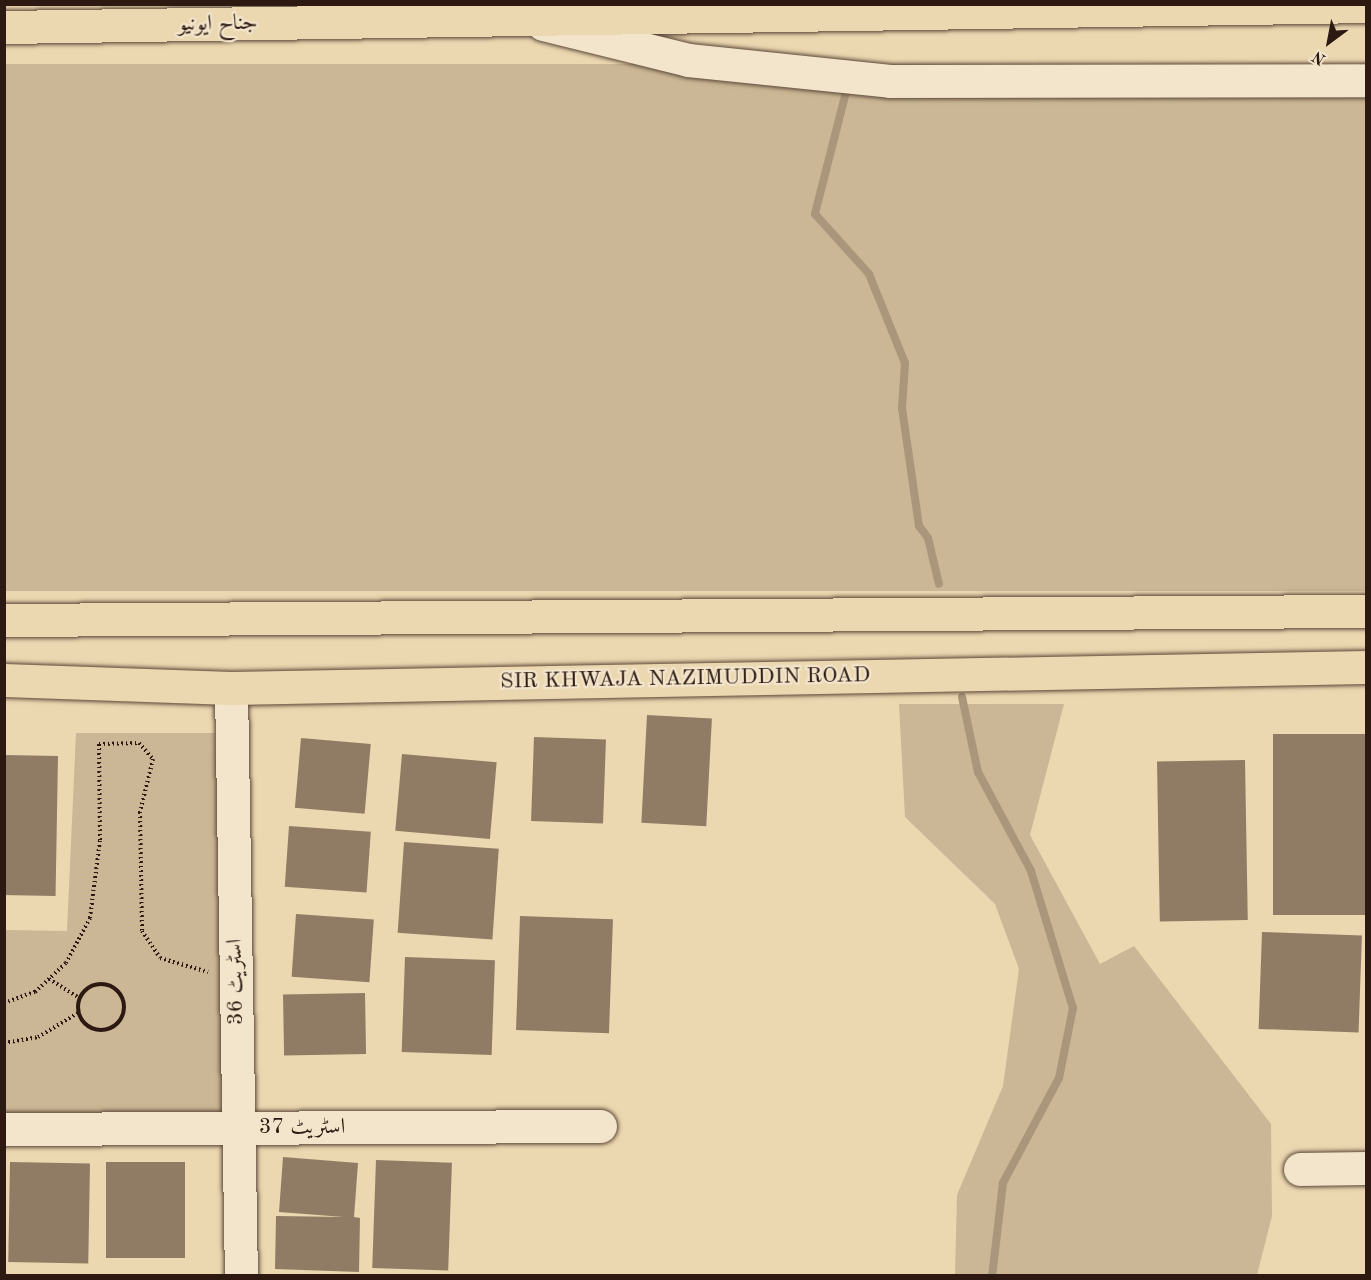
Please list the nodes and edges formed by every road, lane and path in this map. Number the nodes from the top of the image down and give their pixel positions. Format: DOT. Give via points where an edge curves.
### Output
graph roads {
  1 [pos="1366,6"];
  2 [pos="521,19"];
  3 [pos="4,27"];
  4 [pos="1366,80"];
  5 [pos="1366,611"];
  6 [pos="4,620"];
  7 [pos="1366,667"];
  8 [pos="4,680"];
  9 [pos="231,688"];
  10 [pos="215,975"];
  11 [pos="49,979"];
  12 [pos="80,998"];
  13 [pos="4,1003"];
  14 [pos="78,1013"];
  15 [pos="4,1043"];
  16 [pos="600,1126"];
  17 [pos="238,1128"];
  18 [pos="4,1129"];
  19 [pos="1300,1168"];
  20 [pos="1366,1168"];
  21 [pos="241,1275"];
  1 -- 2 [label="main road, جناح ایونیو"];
  2 -- 3 [label="main road, جناح ایونیو"];
  2 -- 4 [label="street" via="688,60 890,81"];
  5 -- 6 [label="main road"];
  7 -- 9 [label="main road, SIR KHWAJA NAZIMUDDIN ROAD"];
  8 -- 9 [label="main road, SIR KHWAJA NAZIMUDDIN ROAD"];
  9 -- 17 [label="street, اسٹریٹ 36"];
  10 -- 11 [label="path" via="160,958 142,931 140,812 153,759 139,743 109,743 99,744 100,840 90,918 66,963"];
  11 -- 12 [label="path"];
  11 -- 13 [label="path" via="35,992"];
  12 -- 14 [label="path"];
  12 -- 14 [label="path" via="90,987 105,985 119,992 124,1006 120,1021 100,1031 87,1025"];
  14 -- 15 [label="path" via="38,1037"];
  16 -- 17 [label="street, اسٹریٹ 37"];
  17 -- 18 [label="street, اسٹریٹ 37"];
  17 -- 21 [label="street, اسٹریٹ 36"];
  19 -- 20 [label="street"];
}
